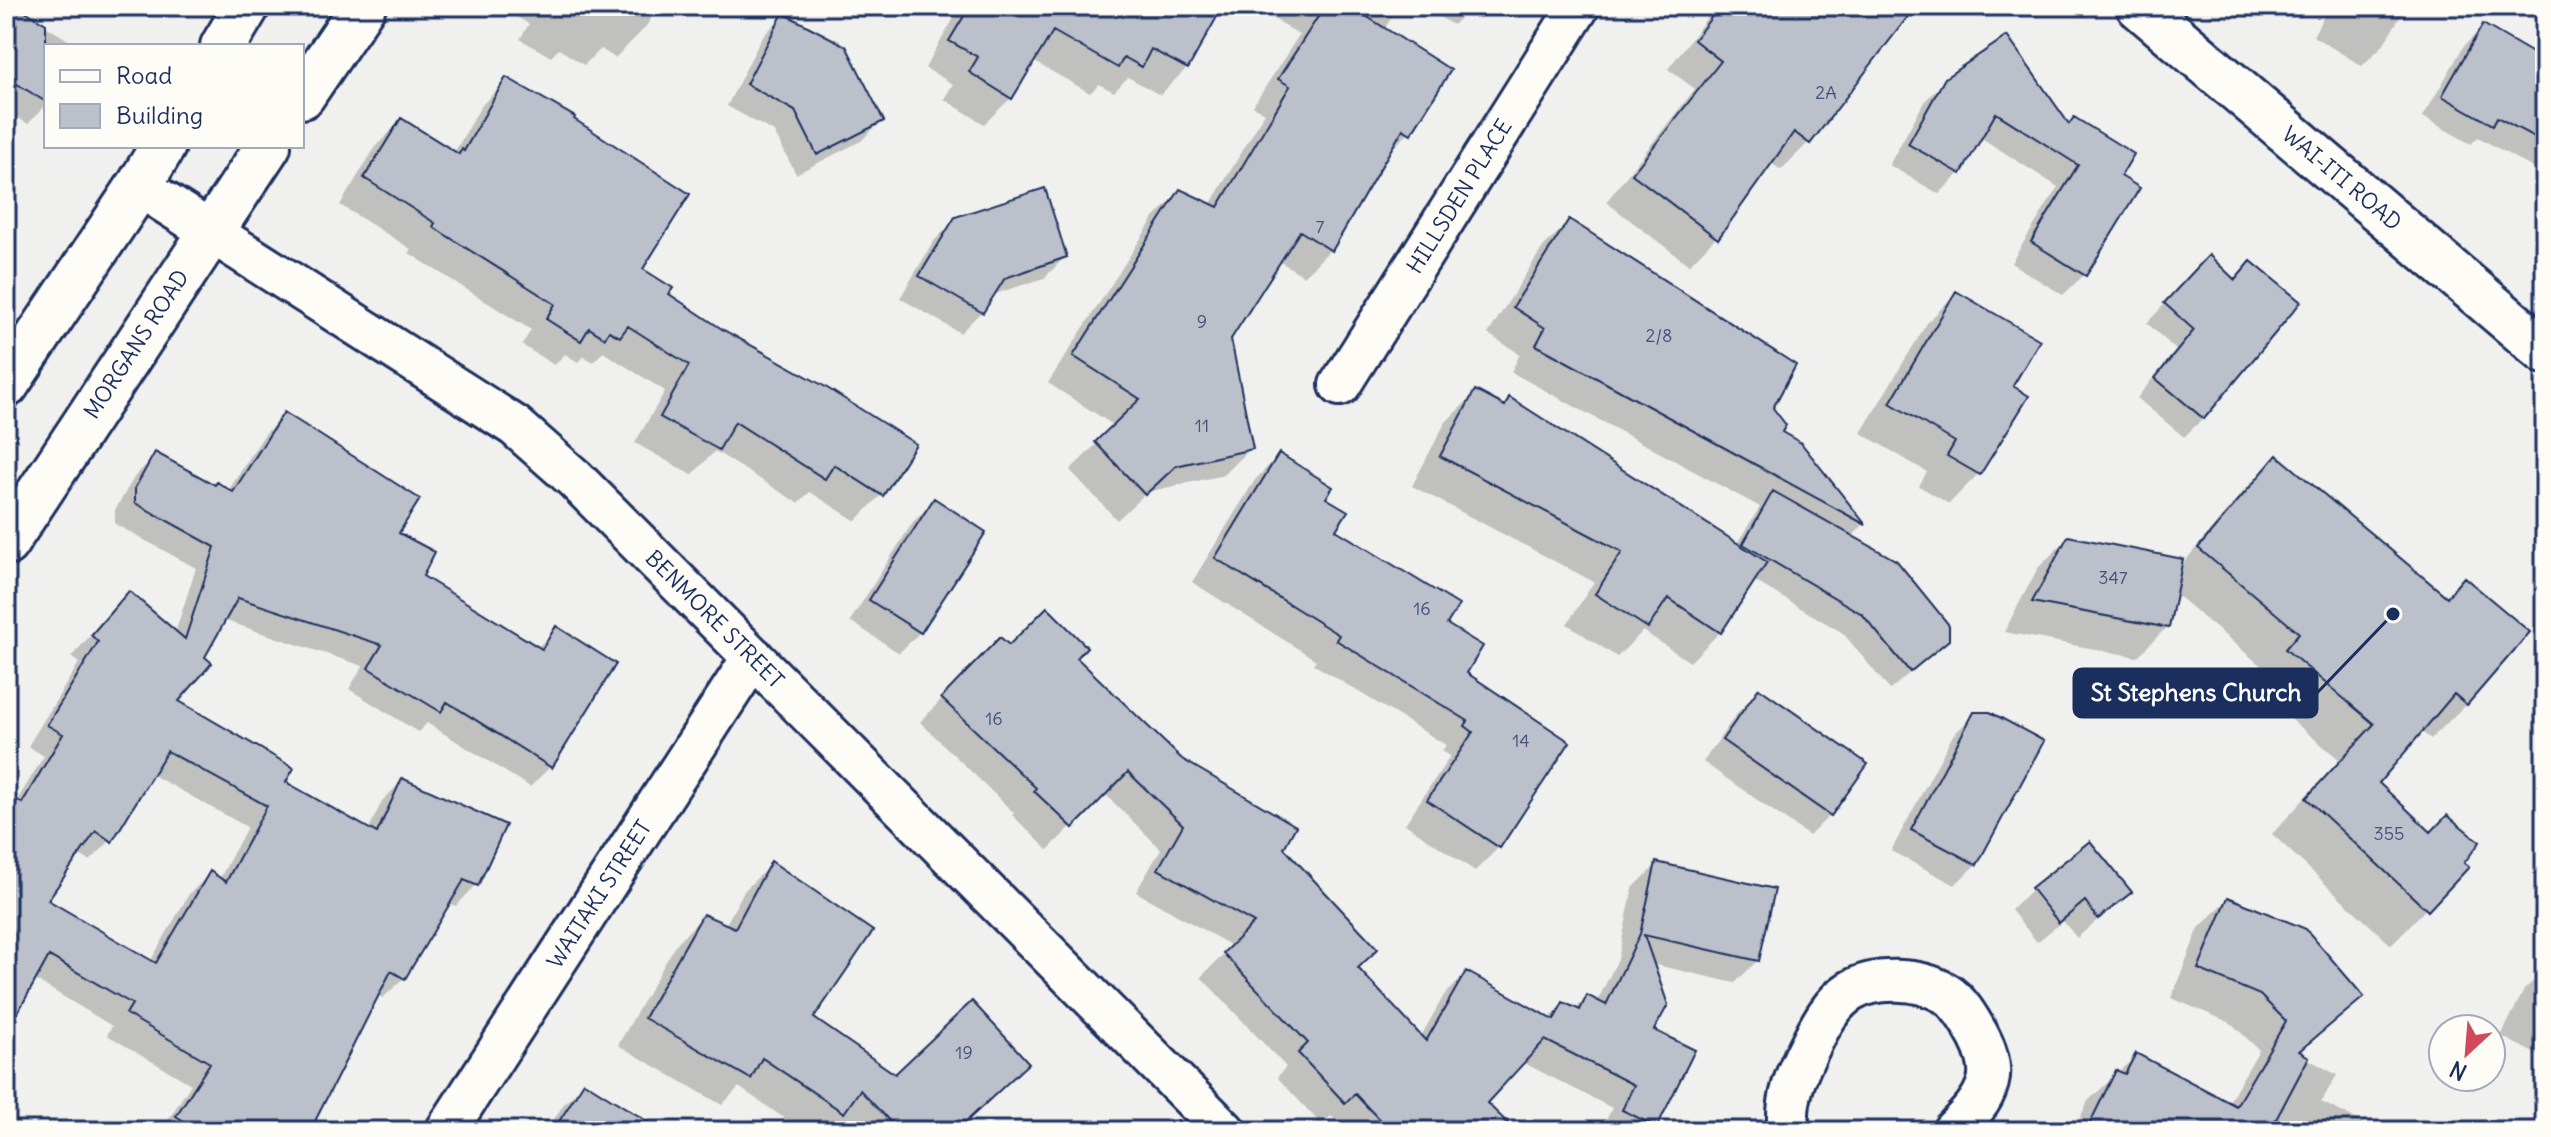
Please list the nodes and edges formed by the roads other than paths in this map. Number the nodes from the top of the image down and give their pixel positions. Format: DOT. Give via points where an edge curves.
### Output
graph roads {
  1 [pos="247,6"];
  2 [pos="363,6"];
  3 [pos="1579,6"];
  4 [pos="2139,6"];
  5 [pos="224,44"];
  6 [pos="304,93"];
  7 [pos="162,148"];
  8 [pos="267,148"];
  9 [pos="139,186"];
  10 [pos="210,232"];
  11 [pos="2545,351"];
  12 [pos="6,385"];
  13 [pos="1340,385"];
  14 [pos="9,530"];
  15 [pos="753,657"];
  16 [pos="446,1131"];
  17 [pos="1225,1131"];
  18 [pos="1789,1131"];
  19 [pos="1953,1131"];
  1 -- 5 [label="street"];
  2 -- 6 [label="street"];
  3 -- 13 [label="street, HILLSDEN PLACE"];
  4 -- 11 [label="street, WAI-ITI ROAD"];
  7 -- 9 [label="street"];
  8 -- 10 [label="street, MORGANS ROAD"];
  9 -- 10 [label="street, BENMORE STREET"];
  9 -- 12 [label="street"];
  10 -- 14 [label="street, MORGANS ROAD"];
  10 -- 15 [label="street, BENMORE STREET" via="515,426"];
  15 -- 16 [label="street, WAITAKI STREET"];
  15 -- 17 [label="street, BENMORE STREET"];
  18 -- 19 [label="street" via="1786,1112 1799,1067 1825,1018 1850,991 1886,980 1920,982 1947,994 1986,1049 1988,1081 1972,1113"];
}
